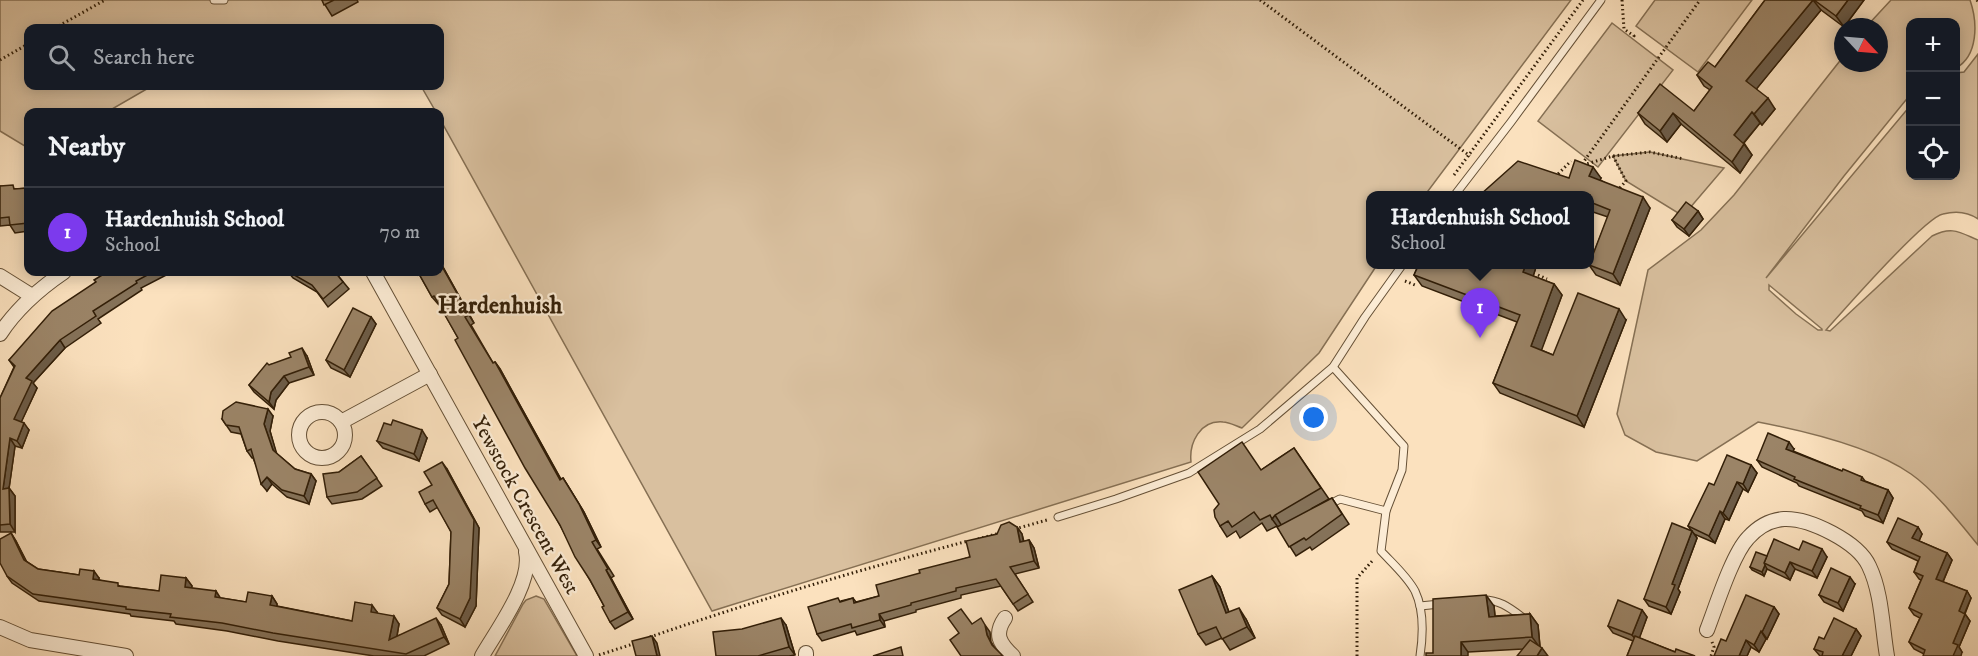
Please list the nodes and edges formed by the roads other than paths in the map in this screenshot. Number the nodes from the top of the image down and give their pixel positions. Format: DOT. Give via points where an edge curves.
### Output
graph roads {
  1 [pos="214,0"];
  2 [pos="224,0"];
  3 [pos="1601,0"];
  4 [pos="1457,191"];
  5 [pos="1399,269"];
  6 [pos="0,276"];
  7 [pos="59,276"];
  8 [pos="375,276"];
  9 [pos="32,296"];
  10 [pos="0,334"];
  11 [pos="1333,367"];
  12 [pos="430,374"];
  13 [pos="341,422"];
  14 [pos="1325,506"];
  15 [pos="1386,511"];
  16 [pos="1058,517"];
  17 [pos="525,547"];
  18 [pos="1467,602"];
  19 [pos="1443,604"];
  20 [pos="1420,606"];
  21 [pos="1522,616"];
  22 [pos="1005,618"];
  23 [pos="0,627"];
  24 [pos="1707,630"];
  25 [pos="126,656"];
  26 [pos="482,656"];
  27 [pos="586,656"];
  28 [pos="1013,656"];
  29 [pos="1420,656"];
  30 [pos="1887,656"];
  1 -- 2 [label="lane"];
  3 -- 4 [label="lane"];
  5 -- 11 [label="lane"];
  6 -- 9 [label="street"];
  7 -- 9 [label="street"];
  8 -- 12 [label="street, Yewstock Crescent West"];
  9 -- 10 [label="street"];
  11 -- 15 [label="lane" via="1404,446 1402,470"];
  11 -- 16 [label="lane" via="1260,429 1189,473"];
  12 -- 13 [label="street"];
  12 -- 17 [label="street, Yewstock Crescent West"];
  14 -- 15 [label="lane" via="1340,499"];
  15 -- 20 [label="lane" via="1381,550 1414,590"];
  17 -- 26 [label="street" via="528,562 524,581"];
  17 -- 27 [label="street, Yewstock Crescent West"];
  18 -- 21 [label="lane" via="1491,600"];
  19 -- 20 [label="lane"];
  20 -- 29 [label="lane"];
  22 -- 28 [label="street" via="998,634"];
  23 -- 25 [label="street" via="30,640"];
  24 -- 30 [label="street" via="1746,539 1768,523 1790,519 1836,536 1867,562 1876,589"];
}
